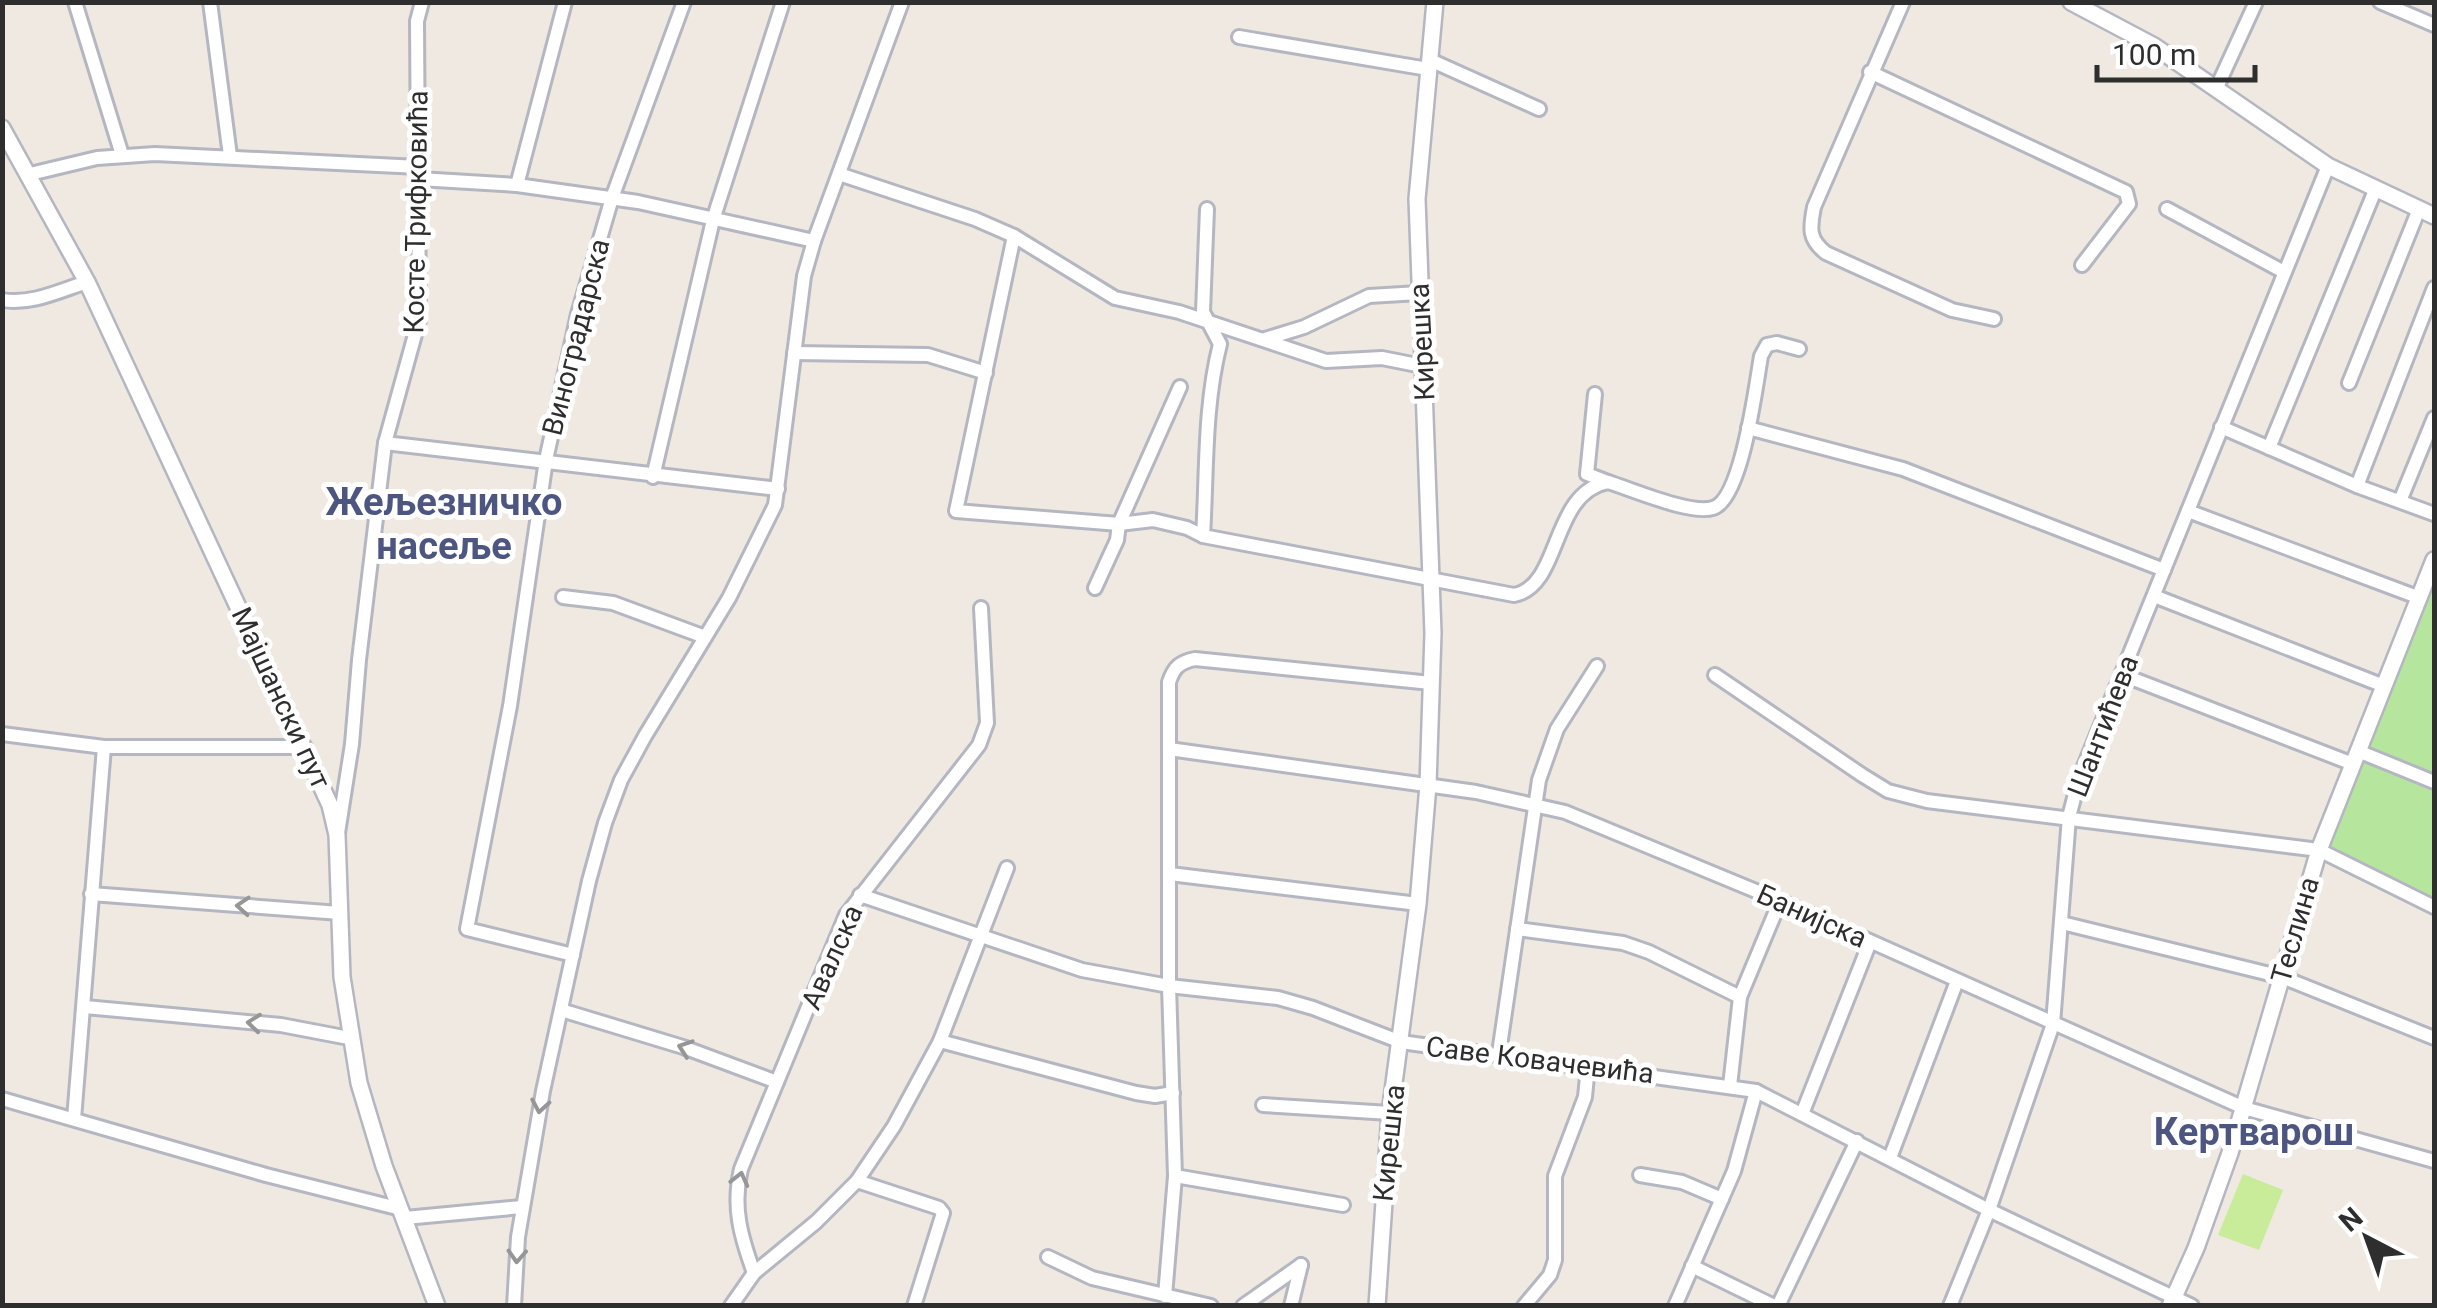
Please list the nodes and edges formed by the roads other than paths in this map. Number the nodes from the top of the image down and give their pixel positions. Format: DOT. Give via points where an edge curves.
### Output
graph roads {
  1 [pos="74,2"];
  2 [pos="210,2"];
  3 [pos="422,2"];
  4 [pos="565,2"];
  5 [pos="684,2"];
  6 [pos="783,2"];
  7 [pos="902,2"];
  8 [pos="1435,2"];
  9 [pos="1903,2"];
  10 [pos="2070,2"];
  11 [pos="2256,2"];
  12 [pos="2380,2"];
  13 [pos="2434,25"];
  14 [pos="1240,37"];
  15 [pos="1429,65"];
  16 [pos="1870,72"];
  17 [pos="2217,87"];
  18 [pos="1538,109"];
  19 [pos="2,128"];
  20 [pos="122,155"];
  21 [pos="230,156"];
  22 [pos="2328,166"];
  23 [pos="419,173"];
  24 [pos="30,174"];
  25 [pos="839,174"];
  26 [pos="517,185"];
  27 [pos="2376,188"];
  28 [pos="612,198"];
  29 [pos="1208,209"];
  30 [pos="2167,209"];
  31 [pos="2427,213"];
  32 [pos="713,220"];
  33 [pos="1014,236"];
  34 [pos="814,241"];
  35 [pos="2082,265"];
  36 [pos="2284,272"];
  37 [pos="87,282"];
  38 [pos="2434,288"];
  39 [pos="1418,293"];
  40 [pos="2,300"];
  41 [pos="1994,320"];
  42 [pos="1206,321"];
  43 [pos="1263,340"];
  44 [pos="1799,350"];
  45 [pos="794,353"];
  46 [pos="1422,366"];
  47 [pos="986,373"];
  48 [pos="2349,383"];
  49 [pos="1180,388"];
  50 [pos="1594,394"];
  51 [pos="2434,418"];
  52 [pos="1748,428"];
  53 [pos="2221,428"];
  54 [pos="385,443"];
  55 [pos="2269,448"];
  56 [pos="546,460"];
  57 [pos="1587,474"];
  58 [pos="653,477"];
  59 [pos="1608,482"];
  60 [pos="2356,486"];
  61 [pos="778,489"];
  62 [pos="1584,490"];
  63 [pos="2400,501"];
  64 [pos="2188,511"];
  65 [pos="2434,514"];
  66 [pos="1119,524"];
  67 [pos="1203,536"];
  68 [pos="2434,560"];
  69 [pos="2164,570"];
  70 [pos="1431,580"];
  71 [pos="1096,588"];
  72 [pos="2154,596"];
  73 [pos="563,597"];
  74 [pos="2420,598"];
  75 [pos="981,608"];
  76 [pos="705,637"];
  77 [pos="1597,666"];
  78 [pos="2123,674"];
  79 [pos="1715,675"];
  80 [pos="1431,683"];
  81 [pos="2384,686"];
  82 [pos="2,734"];
  83 [pos="104,747"];
  84 [pos="305,747"];
  85 [pos="1168,749"];
  86 [pos="2355,757"];
  87 [pos="2434,782"];
  88 [pos="1428,785"];
  89 [pos="1537,806"];
  90 [pos="2070,817"];
  91 [pos="338,836"];
  92 [pos="2319,850"];
  93 [pos="1007,868"];
  94 [pos="1170,874"];
  95 [pos="90,894"];
  96 [pos="860,895"];
  97 [pos="1780,901"];
  98 [pos="1418,904"];
  99 [pos="2434,907"];
  100 [pos="340,913"];
  101 [pos="2062,923"];
  102 [pos="1517,930"];
  103 [pos="979,938"];
  104 [pos="1870,942"];
  105 [pos="573,955"];
  106 [pos="2282,977"];
  107 [pos="1956,981"];
  108 [pos="1170,986"];
  109 [pos="1740,997"];
  110 [pos="85,1008"];
  111 [pos="561,1010"];
  112 [pos="2053,1024"];
  113 [pos="350,1038"];
  114 [pos="2434,1038"];
  115 [pos="940,1041"];
  116 [pos="1400,1042"];
  117 [pos="1499,1053"];
  118 [pos="1588,1066"];
  119 [pos="777,1082"];
  120 [pos="1730,1086"];
  121 [pos="1756,1091"];
  122 [pos="1173,1093"];
  123 [pos="2,1099"];
  124 [pos="1263,1106"];
  125 [pos="2244,1108"];
  126 [pos="1390,1113"];
  127 [pos="1802,1114"];
  128 [pos="74,1120"];
  129 [pos="1857,1142"];
  130 [pos="2433,1157"];
  131 [pos="1890,1158"];
  132 [pos="1175,1176"];
  133 [pos="1640,1176"];
  134 [pos="857,1180"];
  135 [pos="1722,1199"];
  136 [pos="1343,1205"];
  137 [pos="522,1207"];
  138 [pos="1989,1210"];
  139 [pos="403,1214"];
  140 [pos="1048,1257"];
  141 [pos="1692,1266"];
  142 [pos="754,1273"];
  143 [pos="1165,1296"];
  144 [pos="2172,1301"];
  145 [pos="436,1306"];
  146 [pos="514,1306"];
  147 [pos="730,1306"];
  148 [pos="914,1306"];
  149 [pos="1211,1306"];
  150 [pos="1242,1306"];
  151 [pos="1292,1306"];
  152 [pos="1377,1306"];
  153 [pos="1524,1306"];
  154 [pos="1675,1306"];
  155 [pos="1776,1306"];
  156 [pos="1950,1306"];
  157 [pos="2192,1306"];
  1 -- 20 [label="street"];
  2 -- 21 [label="street"];
  3 -- 23 [label="street, Косте Трифковића"];
  4 -- 26 [label="street"];
  5 -- 28 [label="street, Виноградарска"];
  6 -- 32 [label="street"];
  7 -- 25 [label="street"];
  8 -- 15 [label="street, Кирешка"];
  9 -- 16 [label="street"];
  10 -- 17 [label="street"];
  11 -- 17 [label="street"];
  12 -- 13 [label="street"];
  14 -- 15 [label="street"];
  15 -- 18 [label="street"];
  15 -- 39 [label="street, Кирешка" via="1416,199"];
  16 -- 35 [label="street" via="2126,192 2130,204"];
  16 -- 41 [label="street" via="1814,207 1814,244 1952,310"];
  17 -- 22 [label="street"];
  19 -- 24 [label="street, Мајшански пут"];
  20 -- 21 [label="street"];
  20 -- 24 [label="street"];
  21 -- 23 [label="street"];
  22 -- 27 [label="street"];
  22 -- 36 [label="street, Шантићева"];
  23 -- 26 [label="street"];
  23 -- 54 [label="street, Косте Трифковића" via="418,320"];
  24 -- 37 [label="street, Мајшански пут"];
  25 -- 33 [label="street"];
  25 -- 34 [label="street"];
  26 -- 28 [label="street"];
  27 -- 31 [label="street"];
  27 -- 55 [label="street"];
  28 -- 32 [label="street"];
  28 -- 56 [label="street, Виноградарска"];
  29 -- 42 [label="street"];
  30 -- 36 [label="street"];
  31 -- 48 [label="street"];
  32 -- 34 [label="street"];
  32 -- 58 [label="street"];
  33 -- 42 [label="street" via="1115,298"];
  33 -- 47 [label="street"];
  34 -- 45 [label="street"];
  36 -- 53 [label="street, Шантићева"];
  37 -- 40 [label="street" via="33,300"];
  37 -- 84 [label="street, Мајшански пут"];
  38 -- 60 [label="street"];
  39 -- 43 [label="street" via="1369,296"];
  39 -- 46 [label="street, Кирешка"];
  42 -- 43 [label="street"];
  42 -- 67 [label="street" via="1220,344 1205,438"];
  43 -- 46 [label="street" via="1326,360 1382,358"];
  44 -- 52 [label="street" via="1767,345"];
  45 -- 47 [label="street" via="928,355"];
  45 -- 61 [label="street"];
  46 -- 70 [label="street, Кирешка"];
  47 -- 66 [label="street" via="956,511"];
  49 -- 66 [label="street"];
  50 -- 57 [label="street"];
  51 -- 63 [label="street"];
  52 -- 59 [label="street" via="1732,484 1717,508 1696,509"];
  52 -- 69 [label="street" via="1903,469"];
  53 -- 55 [label="street"];
  53 -- 64 [label="street, Шантићева"];
  54 -- 56 [label="street"];
  54 -- 91 [label="street, Косте Трифковића"];
  55 -- 60 [label="street"];
  56 -- 58 [label="street"];
  56 -- 105 [label="street, Виноградарска" via="507,722 467,929"];
  57 -- 59 [label="street"];
  57 -- 62 [label="street"];
  58 -- 61 [label="street"];
  59 -- 62 [label="street"];
  60 -- 63 [label="street"];
  61 -- 76 [label="street" via="766,528"];
  62 -- 70 [label="street" via="1524,594"];
  63 -- 65 [label="street"];
  64 -- 69 [label="street, Шантићева"];
  64 -- 74 [label="street"];
  66 -- 67 [label="street" via="1154,520"];
  66 -- 71 [label="street"];
  67 -- 70 [label="street"];
  68 -- 74 [label="street, Теслина"];
  69 -- 72 [label="street, Шантићева"];
  70 -- 80 [label="street, Кирешка"];
  72 -- 78 [label="street, Шантићева"];
  72 -- 81 [label="street"];
  73 -- 76 [label="street" via="613,603"];
  74 -- 81 [label="street, Теслина"];
  75 -- 96 [label="street, Авалска" via="987,723 980,745"];
  76 -- 105 [label="street" via="621,780"];
  77 -- 89 [label="street" via="1546,754"];
  78 -- 86 [label="street"];
  78 -- 90 [label="street, Шантићева"];
  79 -- 90 [label="street" via="1888,791"];
  80 -- 85 [label="street" via="1182,662 1169,682"];
  80 -- 88 [label="street, Кирешка"];
  81 -- 86 [label="street, Теслина"];
  82 -- 83 [label="street"];
  83 -- 84 [label="street"];
  83 -- 95 [label="street"];
  84 -- 91 [label="street, Мајшански пут"];
  85 -- 88 [label="street, Банијска"];
  85 -- 94 [label="street"];
  86 -- 87 [label="street"];
  86 -- 92 [label="street, Теслина"];
  88 -- 89 [label="street, Банијска"];
  88 -- 98 [label="street, Кирешка"];
  89 -- 97 [label="street, Банијска"];
  89 -- 102 [label="street"];
  90 -- 92 [label="street"];
  90 -- 101 [label="street, Шантићева"];
  91 -- 100 [label="street, Мајшански пут"];
  92 -- 99 [label="street"];
  92 -- 106 [label="street, Теслина"];
  93 -- 103 [label="street"];
  94 -- 98 [label="street"];
  94 -- 108 [label="street"];
  100 -- 95 [label="street, one-way"];
  95 -- 110 [label="street"];
  96 -- 103 [label="street, Саве Ковачевића"];
  96 -- 119 [label="street, Авалска"];
  97 -- 104 [label="street, Банијска"];
  97 -- 109 [label="street"];
  98 -- 116 [label="street, Кирешка"];
  100 -- 113 [label="street, Мајшански пут"];
  101 -- 106 [label="street"];
  101 -- 112 [label="street, Шантићева"];
  102 -- 109 [label="street" via="1623,943"];
  102 -- 117 [label="street"];
  103 -- 108 [label="street, Саве Ковачевића" via="1082,970"];
  103 -- 115 [label="street"];
  104 -- 107 [label="street, Банијска"];
  104 -- 127 [label="street"];
  105 -- 111 [label="street"];
  106 -- 114 [label="street"];
  106 -- 125 [label="street, Теслина"];
  107 -- 112 [label="street, Банијска"];
  107 -- 131 [label="street"];
  108 -- 116 [label="street, Саве Ковачевића" via="1278,998"];
  108 -- 122 [label="street"];
  109 -- 120 [label="street"];
  113 -- 110 [label="street, one-way"];
  110 -- 128 [label="street"];
  119 -- 111 [label="street, one-way"];
  111 -- 137 [label="street, one-way"];
  112 -- 125 [label="street, Банијска"];
  112 -- 138 [label="street, Шантићева"];
  113 -- 139 [label="street, Мајшански пут" via="371,1126"];
  115 -- 122 [label="street" via="1136,1094"];
  115 -- 134 [label="street"];
  116 -- 117 [label="street, Саве Ковачевића"];
  116 -- 126 [label="street, Кирешка"];
  117 -- 118 [label="street, Саве Ковачевића"];
  118 -- 120 [label="street, Саве Ковачевића"];
  118 -- 153 [label="street" via="1585,1098 1555,1176 1555,1260"];
  142 -- 119 [label="street, Авалска, one-way" via="736,1191"];
  120 -- 121 [label="street, Саве Ковачевића"];
  121 -- 127 [label="street, Саве Ковачевића"];
  121 -- 135 [label="street"];
  122 -- 132 [label="street"];
  123 -- 128 [label="street"];
  124 -- 126 [label="street"];
  125 -- 130 [label="street, Банијска"];
  125 -- 144 [label="street, Теслина"];
  126 -- 152 [label="street, Кирешка"];
  127 -- 129 [label="street, Саве Ковачевића"];
  128 -- 139 [label="street"];
  129 -- 131 [label="street, Саве Ковачевића"];
  129 -- 155 [label="street"];
  131 -- 138 [label="street, Саве Ковачевића"];
  132 -- 136 [label="street"];
  132 -- 143 [label="street"];
  133 -- 135 [label="street" via="1682,1182"];
  134 -- 142 [label="street"];
  134 -- 148 [label="street" via="943,1212"];
  135 -- 141 [label="street"];
  137 -- 139 [label="street"];
  137 -- 146 [label="street, one-way"];
  138 -- 144 [label="street, Саве Ковачевића"];
  138 -- 156 [label="street, Шантићева"];
  139 -- 145 [label="street, Мајшански пут"];
  140 -- 143 [label="street" via="1092,1278"];
  141 -- 154 [label="street"];
  141 -- 155 [label="street"];
  142 -- 147 [label="street"];
  143 -- 149 [label="street"];
  144 -- 157 [label="street, Саве Ковачевића"];
  150 -- 151 [label="street" via="1301,1265"];
}
